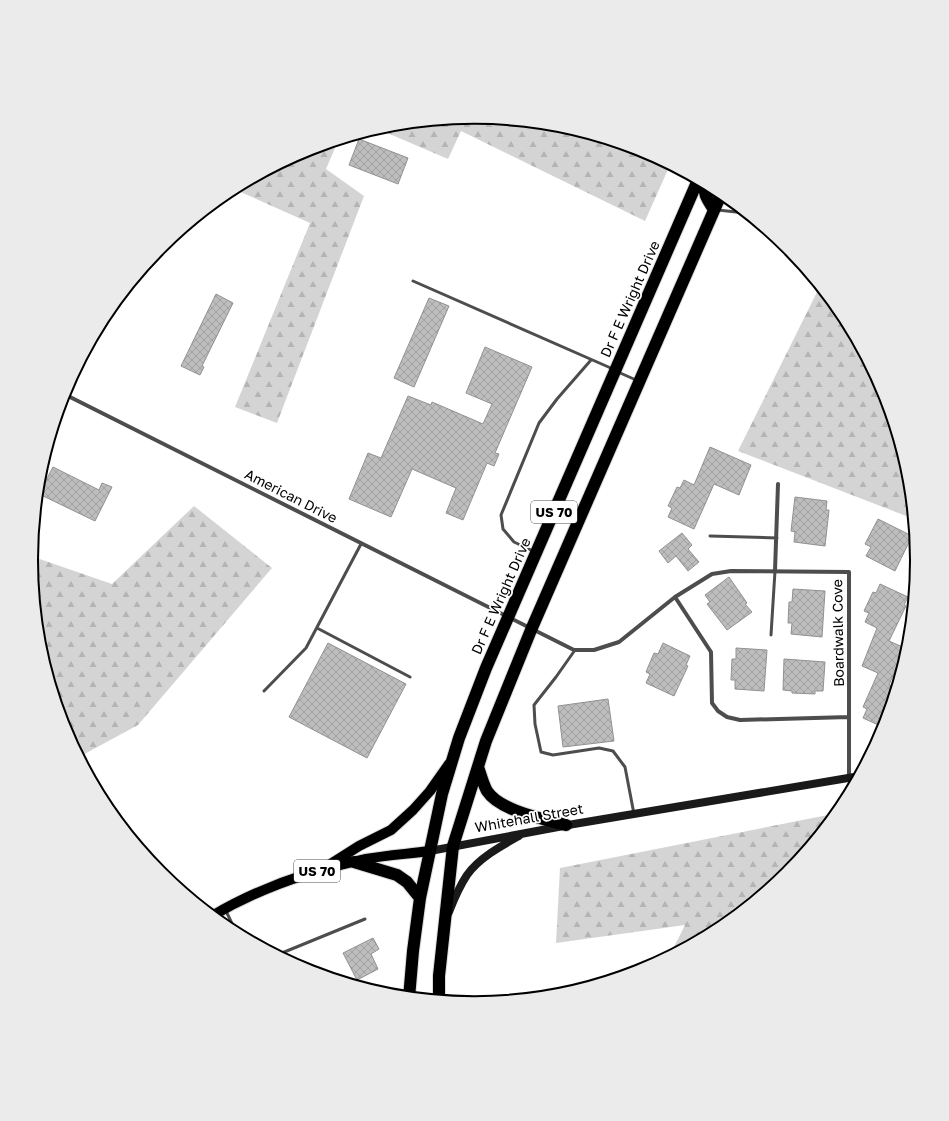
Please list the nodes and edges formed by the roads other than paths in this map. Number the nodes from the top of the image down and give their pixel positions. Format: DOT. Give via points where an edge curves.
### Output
graph roads {
  1 [pos="696,184"];
  2 [pos="704,189"];
  3 [pos="719,199"];
  4 [pos="714,210"];
  5 [pos="735,211"];
  6 [pos="413,281"];
  7 [pos="591,360"];
  8 [pos="615,371"];
  9 [pos="639,381"];
  10 [pos="70,397"];
  11 [pos="778,484"];
  12 [pos="710,536"];
  13 [pos="777,538"];
  14 [pos="361,544"];
  15 [pos="536,552"];
  16 [pos="776,571"];
  17 [pos="675,597"];
  18 [pos="508,618"];
  19 [pos="317,628"];
  20 [pos="531,630"];
  21 [pos="772,635"];
  22 [pos="575,650"];
  23 [pos="410,677"];
  24 [pos="264,691"];
  25 [pos="849,717"];
  26 [pos="453,757"];
  27 [pos="478,767"];
  28 [pos="854,777"];
  29 [pos="849,778"];
  30 [pos="634,814"];
  31 [pos="566,825"];
  32 [pos="525,833"];
  33 [pos="453,846"];
  34 [pos="430,851"];
  35 [pos="354,862"];
  36 [pos="320,871"];
  37 [pos="420,898"];
  38 [pos="225,909"];
  39 [pos="218,913"];
  40 [pos="365,919"];
  41 [pos="445,922"];
  42 [pos="232,923"];
  43 [pos="283,953"];
  44 [pos="410,992"];
  45 [pos="438,995"];
  1 -- 8 [label="highway, Dr F E Wright Drive / US 70"];
  2 -- 4 [label="highway"];
  3 -- 4 [label="highway, US 70"];
  4 -- 5 [label="lane"];
  4 -- 9 [label="highway, US 70"];
  6 -- 7 [label="lane"];
  7 -- 8 [label="lane"];
  7 -- 15 [label="lane" via="539,423 501,515 503,529 514,542"];
  8 -- 9 [label="lane"];
  8 -- 15 [label="highway, Dr F E Wright Drive / US 70"];
  9 -- 20 [label="highway, US 70"];
  10 -- 14 [label="street, American Drive"];
  11 -- 13 [label="street"];
  12 -- 13 [label="lane"];
  13 -- 16 [label="street"];
  14 -- 18 [label="street, American Drive"];
  14 -- 19 [label="lane"];
  15 -- 18 [label="highway, Dr F E Wright Drive / US 70"];
  16 -- 17 [label="street, Boardwalk Cove" via="731,571 712,574"];
  16 -- 21 [label="lane"];
  16 -- 25 [label="street, Boardwalk Cove" via="850,572"];
  17 -- 22 [label="street, Boardwalk Cove" via="619,642 594,650"];
  17 -- 25 [label="street" via="711,652 712,703 718,711 740,720"];
  18 -- 20 [label="street, Boardwalk Cove"];
  18 -- 26 [label="highway, Dr F E Wright Drive / US 70" via="486,668"];
  19 -- 23 [label="lane"];
  19 -- 24 [label="lane" via="306,648"];
  20 -- 22 [label="street, Boardwalk Cove"];
  20 -- 27 [label="highway, US 70"];
  22 -- 30 [label="lane" via="534,705 541,752 553,755 599,748 613,751 625,767"];
  25 -- 29 [label="street, Boardwalk Cove"];
  26 -- 34 [label="highway, Dr F E Wright Drive / US 70"];
  26 -- 36 [label="main road" via="430,791 391,830 359,846"];
  27 -- 31 [label="highway" via="487,790 503,804 522,813"];
  27 -- 33 [label="highway, US 70"];
  28 -- 29 [label="street, Whitehall Street"];
  29 -- 30 [label="street, Whitehall Street"];
  30 -- 31 [label="street, Whitehall Street"];
  31 -- 32 [label="street, Whitehall Street"];
  32 -- 33 [label="street, Whitehall Street"];
  32 -- 41 [label="street" via="504,845 467,874 456,893"];
  33 -- 34 [label="street, Whitehall Street / US 70"];
  33 -- 41 [label="highway, US 70"];
  34 -- 35 [label="main road, Whitehall Street / US 70"];
  34 -- 37 [label="highway, Dr F E Wright Drive"];
  35 -- 36 [label="main road, Whitehall Street / US 70"];
  35 -- 37 [label="highway" via="397,875 407,882"];
  36 -- 38 [label="main road, Whitehall Street / US 70" via="260,890"];
  37 -- 44 [label="highway, Dr F E Wright Drive"];
  38 -- 39 [label="main road, Whitehall Street / US 70"];
  38 -- 42 [label="lane"];
  40 -- 43 [label="lane"];
  41 -- 45 [label="highway, US 70"];
}
